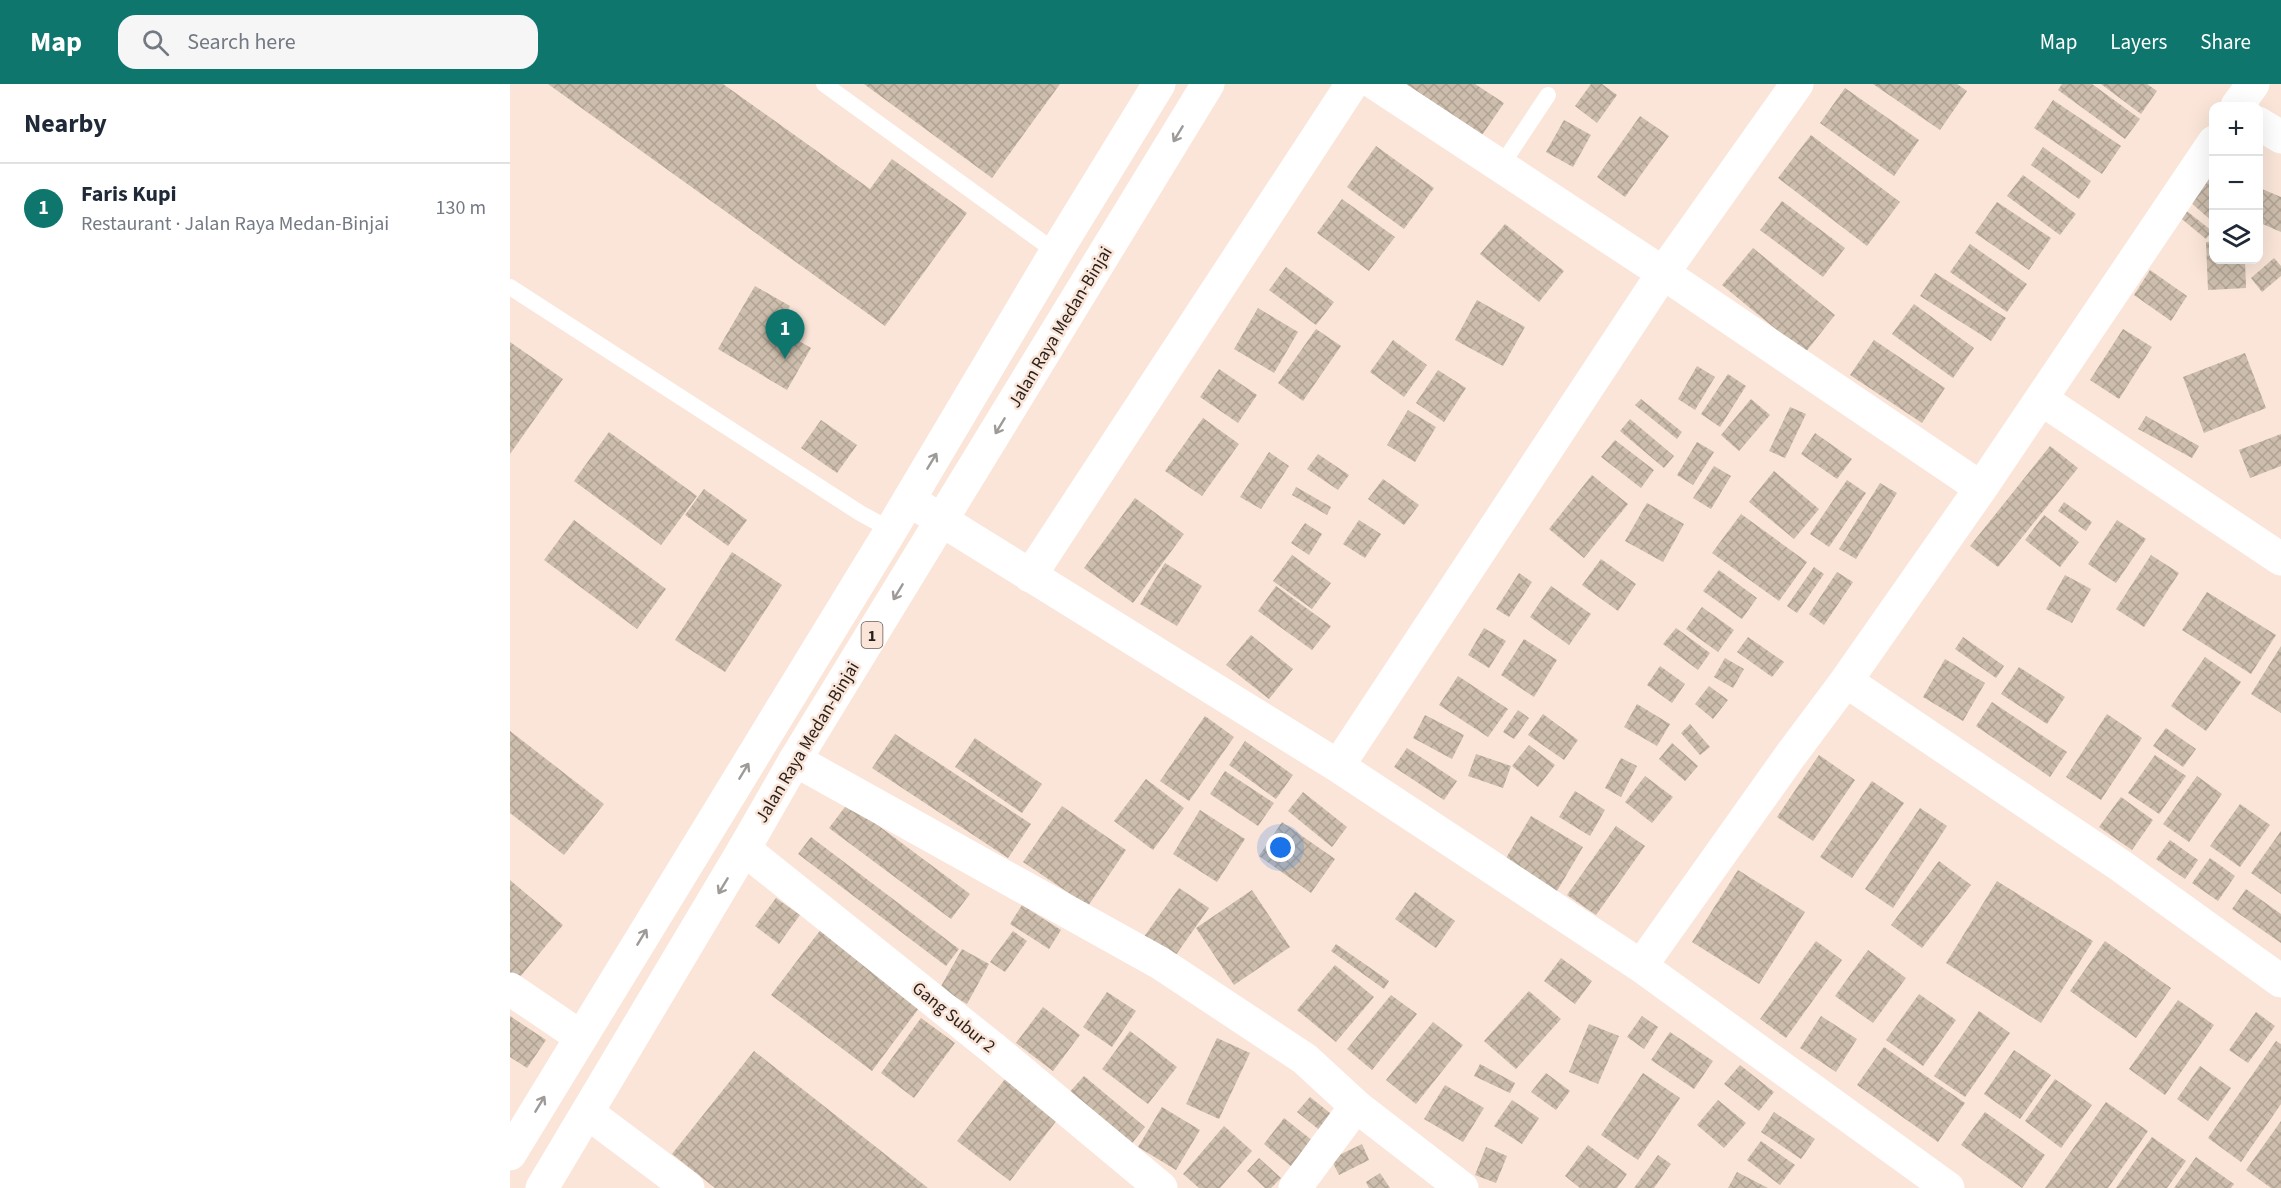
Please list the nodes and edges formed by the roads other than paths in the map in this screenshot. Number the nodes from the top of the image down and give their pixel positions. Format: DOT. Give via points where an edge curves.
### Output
graph roads {
  1 [pos="824,84"];
  2 [pos="1159,84"];
  3 [pos="1208,84"];
  4 [pos="1352,84"];
  5 [pos="1376,84"];
  6 [pos="1797,84"];
  7 [pos="2253,84"];
  8 [pos="1548,95"];
  9 [pos="2240,102"];
  10 [pos="2263,126"];
  11 [pos="2281,137"];
  12 [pos="2209,149"];
  13 [pos="1501,166"];
  14 [pos="1056,252"];
  15 [pos="1663,273"];
  16 [pos="510,287"];
  17 [pos="2041,399"];
  18 [pos="1981,488"];
  19 [pos="909,500"];
  20 [pos="942,520"];
  21 [pos="891,530"];
  22 [pos="2281,559"];
  23 [pos="1030,576"];
  24 [pos="1846,681"];
  25 [pos="795,760"];
  26 [pos="1338,766"];
  27 [pos="744,849"];
  28 [pos="1641,966"];
  29 [pos="2281,981"];
  30 [pos="510,989"];
  31 [pos="582,1036"];
  32 [pos="1356,1106"];
  33 [pos="588,1113"];
  34 [pos="510,1154"];
  35 [pos="542,1188"];
  36 [pos="688,1188"];
  37 [pos="1161,1188"];
  38 [pos="1295,1188"];
  39 [pos="1462,1188"];
  40 [pos="1948,1188"];
  1 -- 14 [label="lane"];
  2 -- 14 [label="main road, 1"];
  3 -- 20 [label="main road, Jalan Raya Medan-Binjai / 1, one-way"];
  4 -- 23 [label="main road"];
  5 -- 13 [label="main road"];
  6 -- 15 [label="main road"];
  7 -- 9 [label="main road"];
  8 -- 13 [label="lane"];
  10 -- 11 [label="main road"];
  12 -- 17 [label="main road"];
  13 -- 15 [label="main road"];
  19 -- 14 [label="main road, 1, one-way"];
  15 -- 18 [label="main road"];
  15 -- 26 [label="main road"];
  16 -- 21 [label="lane"];
  17 -- 18 [label="main road"];
  17 -- 22 [label="main road"];
  18 -- 24 [label="main road"];
  19 -- 20 [label="main road"];
  19 -- 21 [label="main road, 1"];
  20 -- 23 [label="main road"];
  20 -- 25 [label="main road, Jalan Raya Medan-Binjai / 1, one-way"];
  31 -- 21 [label="main road, 1, one-way"];
  23 -- 26 [label="main road"];
  24 -- 28 [label="main road"];
  24 -- 29 [label="main road" via="2121,866"];
  25 -- 27 [label="main road, Jalan Raya Medan-Binjai / 1"];
  25 -- 32 [label="main road" via="1160,963 1305,1059"];
  26 -- 28 [label="main road"];
  27 -- 33 [label="main road, Jalan Raya Medan-Binjai / 1, one-way"];
  27 -- 37 [label="main road, Gang Subur 2" via="994,1048"];
  28 -- 40 [label="main road"];
  30 -- 31 [label="main road"];
  34 -- 31 [label="main road, 1, one-way"];
  32 -- 38 [label="main road"];
  32 -- 39 [label="main road"];
  33 -- 35 [label="main road, Jalan Raya Medan-Binjai / 1"];
  33 -- 36 [label="main road"];
}
